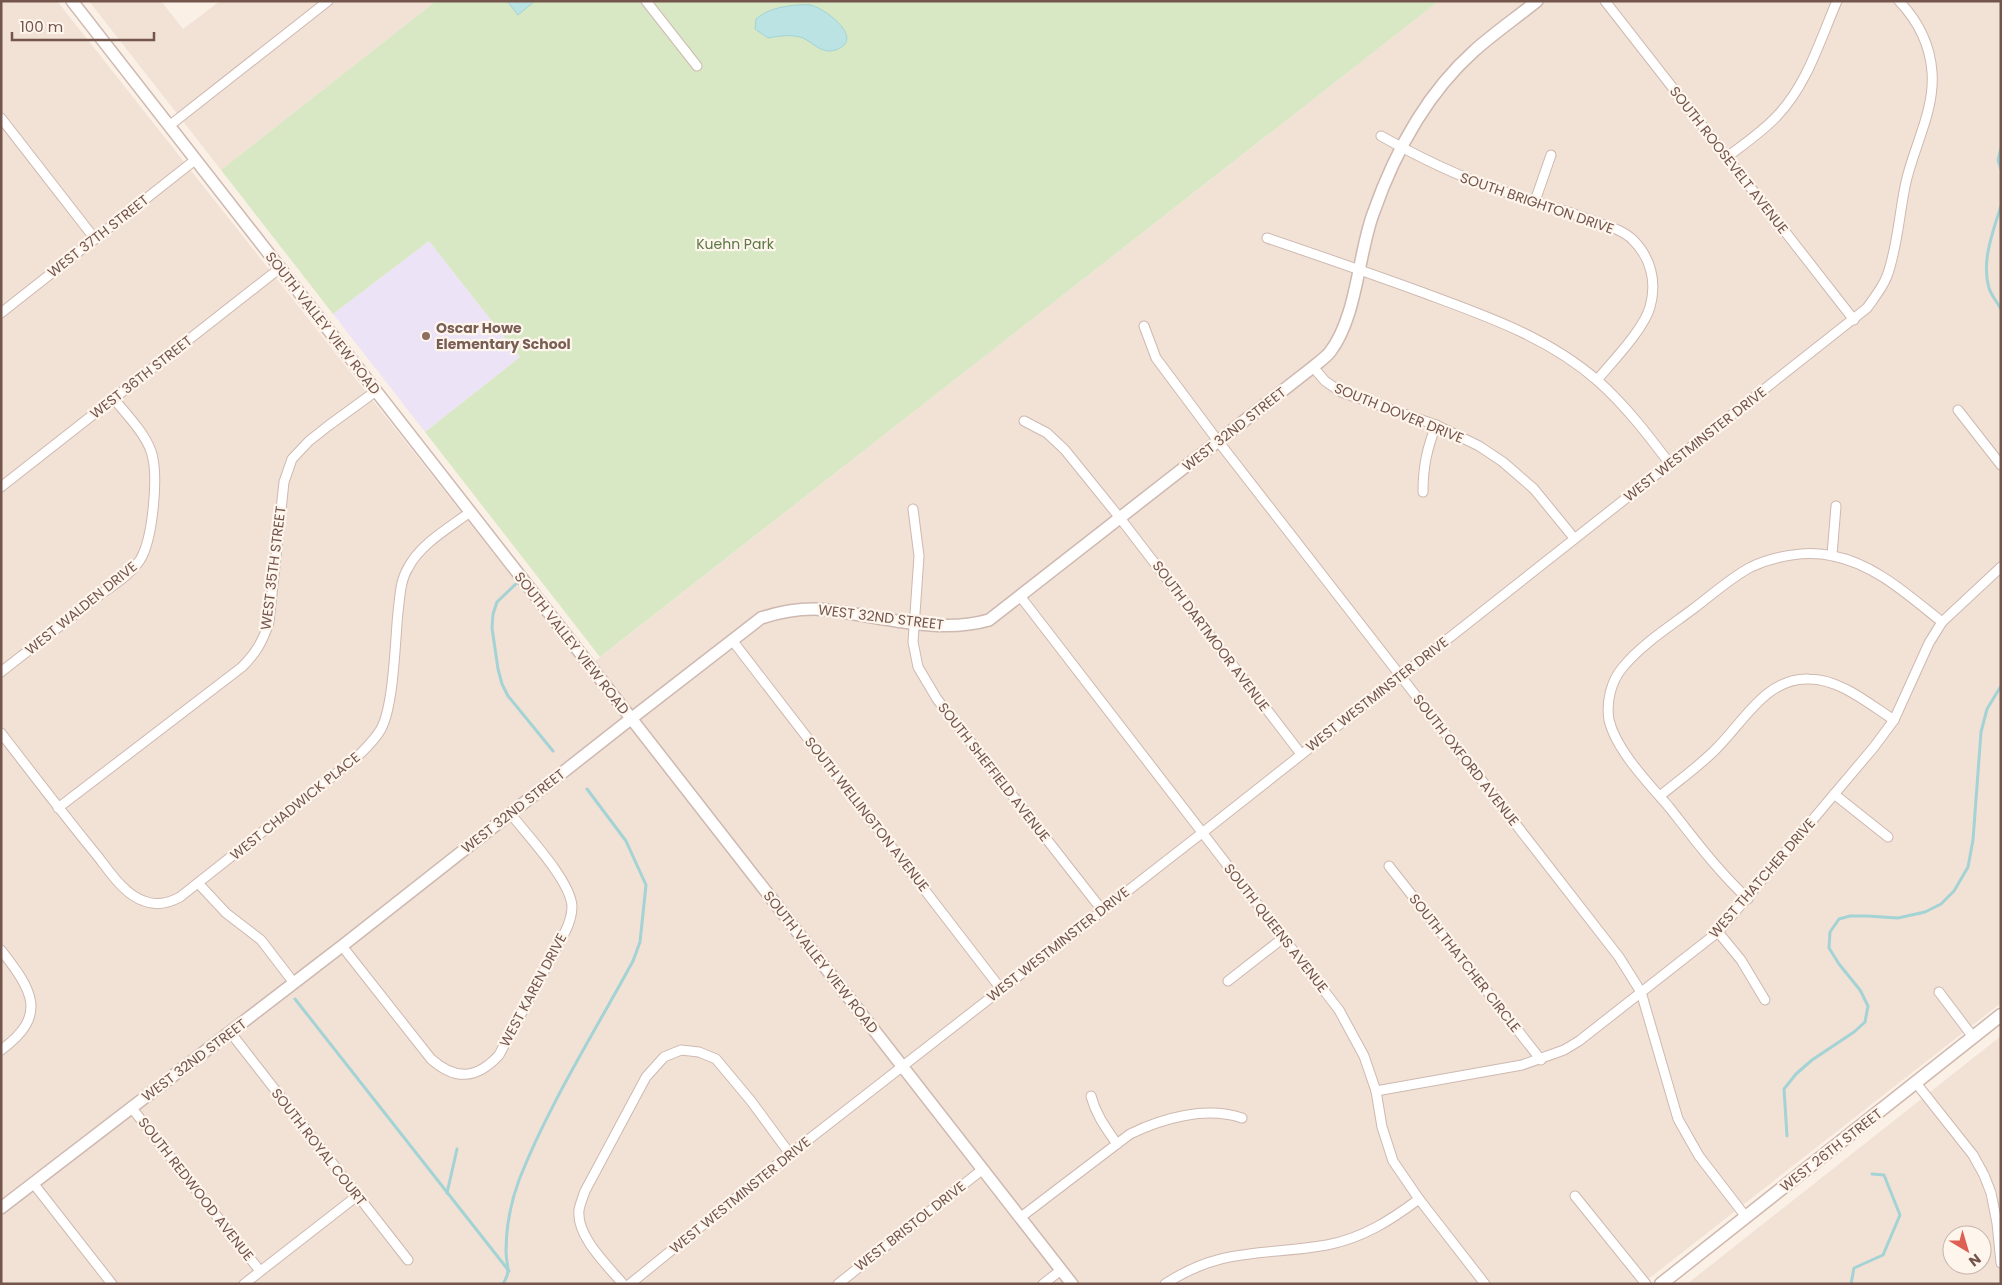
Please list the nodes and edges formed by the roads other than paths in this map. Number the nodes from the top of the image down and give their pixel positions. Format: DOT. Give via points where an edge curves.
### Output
graph roads {
  1 [pos="72,1"];
  2 [pos="328,1"];
  3 [pos="646,1"];
  4 [pos="1537,1"];
  5 [pos="1605,1"];
  6 [pos="1837,1"];
  7 [pos="1899,1"];
  8 [pos="697,66"];
  9 [pos="1,118"];
  10 [pos="169,126"];
  11 [pos="1381,136"];
  12 [pos="1401,147"];
  13 [pos="1551,155"];
  14 [pos="1727,157"];
  15 [pos="195,160"];
  16 [pos="1535,201"];
  17 [pos="1267,238"];
  18 [pos="94,239"];
  19 [pos="280,268"];
  20 [pos="1360,270"];
  21 [pos="1,313"];
  22 [pos="1854,320"];
  23 [pos="1144,326"];
  24 [pos="1313,367"];
  25 [pos="1597,380"];
  26 [pos="376,391"];
  27 [pos="114,398"];
  28 [pos="1958,410"];
  29 [pos="1024,421"];
  30 [pos="1436,425"];
  31 [pos="1218,441"];
  32 [pos="1670,464"];
  33 [pos="2001,465"];
  34 [pos="1,487"];
  35 [pos="1423,492"];
  36 [pos="1836,506"];
  37 [pos="913,509"];
  38 [pos="470,512"];
  39 [pos="1120,518"];
  40 [pos="1574,538"];
  41 [pos="1832,555"];
  42 [pos="2001,567"];
  43 [pos="1020,596"];
  44 [pos="1942,622"];
  45 [pos="914,623"];
  46 [pos="732,640"];
  47 [pos="1,672"];
  48 [pos="1401,676"];
  49 [pos="630,719"];
  50 [pos="1894,720"];
  51 [pos="1,733"];
  52 [pos="1301,754"];
  53 [pos="1834,794"];
  54 [pos="1660,796"];
  55 [pos="58,808"];
  56 [pos="510,813"];
  57 [pos="1202,833"];
  58 [pos="1888,836"];
  59 [pos="1389,866"];
  60 [pos="198,883"];
  61 [pos="1748,899"];
  62 [pos="1102,910"];
  63 [pos="1718,932"];
  64 [pos="1283,938"];
  65 [pos="342,946"];
  66 [pos="1,950"];
  67 [pos="1228,981"];
  68 [pos="294,983"];
  69 [pos="1001,989"];
  70 [pos="1641,992"];
  71 [pos="1939,992"];
  72 [pos="1765,1000"];
  73 [pos="2001,1015"];
  74 [pos="230,1032"];
  75 [pos="1973,1036"];
  76 [pos="1,1050"];
  77 [pos="1541,1060"];
  78 [pos="902,1066"];
  79 [pos="1916,1083"];
  80 [pos="1376,1091"];
  81 [pos="1091,1096"];
  82 [pos="131,1107"];
  83 [pos="1242,1118"];
  84 [pos="1117,1144"];
  85 [pos="790,1154"];
  86 [pos="983,1169"];
  87 [pos="33,1183"];
  88 [pos="357,1196"];
  89 [pos="1575,1196"];
  90 [pos="1419,1199"];
  91 [pos="1,1208"];
  92 [pos="1746,1217"];
  93 [pos="1021,1218"];
  94 [pos="408,1260"];
  95 [pos="2001,1263"];
  96 [pos="1061,1270"];
  97 [pos="260,1271"];
  98 [pos="112,1284"];
  99 [pos="244,1284"];
  100 [pos="623,1284"];
  101 [pos="630,1284"];
  102 [pos="838,1284"];
  103 [pos="1044,1284"];
  104 [pos="1072,1284"];
  105 [pos="1165,1284"];
  106 [pos="1485,1284"];
  107 [pos="1646,1284"];
  108 [pos="1661,1284"];
  1 -- 10 [label="street, SOUTH VALLEY VIEW ROAD"];
  2 -- 10 [label="street"];
  3 -- 8 [label="street"];
  4 -- 12 [label="street, WEST 32ND STREET" via="1462,63 1431,99"];
  5 -- 14 [label="street, SOUTH ROOSEVELT AVENUE"];
  6 -- 14 [label="street" via="1800,85 1789,102 1766,127"];
  7 -- 22 [label="street, WEST WESTMINSTER DRIVE" via="1925,38 1932,72 1930,100 1906,181 1887,277 1867,308"];
  9 -- 18 [label="street"];
  10 -- 15 [label="street, SOUTH VALLEY VIEW ROAD"];
  11 -- 12 [label="street, SOUTH BRIGHTON DRIVE"];
  12 -- 16 [label="street, SOUTH BRIGHTON DRIVE" via="1443,170"];
  12 -- 20 [label="street, WEST 32ND STREET" via="1372,216"];
  13 -- 16 [label="street"];
  14 -- 22 [label="street, SOUTH ROOSEVELT AVENUE"];
  15 -- 18 [label="street, WEST 37TH STREET"];
  15 -- 19 [label="street, SOUTH VALLEY VIEW ROAD"];
  16 -- 25 [label="street, SOUTH BRIGHTON DRIVE" via="1627,235 1649,264 1653,285 1648,313"];
  17 -- 20 [label="street"];
  18 -- 21 [label="street, WEST 37TH STREET"];
  19 -- 26 [label="street, SOUTH VALLEY VIEW ROAD"];
  19 -- 27 [label="street, WEST 36TH STREET"];
  20 -- 24 [label="street, WEST 32ND STREET" via="1342,334 1329,353"];
  20 -- 25 [label="street" via="1512,326 1551,347"];
  22 -- 32 [label="street, WEST WESTMINSTER DRIVE"];
  23 -- 31 [label="street, SOUTH OXFORD AVENUE" via="1156,358"];
  24 -- 30 [label="street, SOUTH DOVER DRIVE" via="1341,392"];
  24 -- 31 [label="street, WEST 32ND STREET"];
  25 -- 32 [label="street" via="1626,409"];
  26 -- 38 [label="street, SOUTH VALLEY VIEW ROAD"];
  26 -- 55 [label="street, WEST 35TH STREET" via="315,436 292,459 284,482 269,622 253,657"];
  27 -- 34 [label="street, WEST 36TH STREET"];
  27 -- 47 [label="street, WEST WALDEN DRIVE" via="140,432 153,461 153,504 145,549 132,569"];
  28 -- 33 [label="street"];
  29 -- 39 [label="street, SOUTH DARTMOOR AVENUE" via="1047,434 1065,450"];
  30 -- 35 [label="street" via="1423,470"];
  30 -- 40 [label="street, SOUTH DOVER DRIVE" via="1479,446 1515,472 1550,507"];
  31 -- 39 [label="street, WEST 32ND STREET"];
  31 -- 48 [label="street, SOUTH OXFORD AVENUE"];
  32 -- 40 [label="street, WEST WESTMINSTER DRIVE"];
  36 -- 41 [label="street"];
  37 -- 45 [label="street, SOUTH SHEFFIELD AVENUE" via="919,556"];
  38 -- 49 [label="street, SOUTH VALLEY VIEW ROAD"];
  38 -- 60 [label="street, WEST CHADWICK PLACE" via="421,550 404,574 389,701 375,738 356,758"];
  39 -- 43 [label="street, WEST 32ND STREET"];
  39 -- 52 [label="street, SOUTH DARTMOOR AVENUE"];
  40 -- 48 [label="street, WEST WESTMINSTER DRIVE"];
  41 -- 44 [label="street" via="1886,579"];
  41 -- 54 [label="street" via="1792,556 1751,567 1645,645 1623,667 1609,698 1609,720 1624,751"];
  42 -- 44 [label="street, WEST THATCHER DRIVE"];
  43 -- 45 [label="street, WEST 32ND STREET" via="989,620 972,625"];
  43 -- 57 [label="street, SOUTH QUEENS AVENUE"];
  44 -- 50 [label="street, WEST THATCHER DRIVE"];
  45 -- 46 [label="street, WEST 32ND STREET" via="816,609 788,611 761,618"];
  45 -- 62 [label="street, SOUTH SHEFFIELD AVENUE" via="915,656 929,688"];
  46 -- 49 [label="street, WEST 32ND STREET"];
  46 -- 69 [label="street, SOUTH WELLINGTON AVENUE"];
  48 -- 52 [label="street, WEST WESTMINSTER DRIVE"];
  48 -- 70 [label="street, SOUTH OXFORD AVENUE" via="1619,957"];
  49 -- 56 [label="street, WEST 32ND STREET"];
  49 -- 78 [label="street, SOUTH VALLEY VIEW ROAD"];
  50 -- 53 [label="street, WEST THATCHER DRIVE"];
  50 -- 54 [label="street" via="1836,685 1809,678 1785,682 1769,691 1715,750"];
  51 -- 55 [label="street, WEST CHADWICK PLACE"];
  52 -- 57 [label="street, WEST WESTMINSTER DRIVE"];
  53 -- 58 [label="street"];
  53 -- 61 [label="street, WEST THATCHER DRIVE"];
  54 -- 61 [label="street" via="1728,880"];
  55 -- 60 [label="street, WEST CHADWICK PLACE" via="124,888 143,901 158,904 172,901"];
  56 -- 65 [label="street, WEST 32ND STREET"];
  56 -- 65 [label="street, WEST KAREN DRIVE" via="563,881 572,914 499,1055 492,1062 467,1075 440,1067 431,1060"];
  57 -- 62 [label="street, WEST WESTMINSTER DRIVE"];
  57 -- 64 [label="street, SOUTH QUEENS AVENUE"];
  59 -- 77 [label="street, SOUTH THATCHER CIRCLE"];
  60 -- 68 [label="street" via="226,913 261,940"];
  61 -- 63 [label="street, WEST THATCHER DRIVE"];
  62 -- 69 [label="street, WEST WESTMINSTER DRIVE"];
  63 -- 70 [label="street, WEST THATCHER DRIVE"];
  63 -- 72 [label="street" via="1741,960"];
  64 -- 67 [label="street"];
  64 -- 80 [label="street, SOUTH QUEENS AVENUE" via="1339,1010 1364,1056"];
  65 -- 68 [label="street, WEST 32ND STREET"];
  66 -- 76 [label="street" via="24,981 31,1003 25,1029"];
  68 -- 74 [label="street, WEST 32ND STREET"];
  69 -- 78 [label="street, WEST WESTMINSTER DRIVE"];
  70 -- 77 [label="street, WEST THATCHER DRIVE" via="1579,1041"];
  70 -- 92 [label="street, SOUTH OXFORD AVENUE" via="1678,1119 1699,1156"];
  71 -- 75 [label="street"];
  73 -- 75 [label="main road, WEST 26TH STREET"];
  74 -- 82 [label="street, WEST 32ND STREET"];
  74 -- 88 [label="street, SOUTH ROYAL COURT"];
  75 -- 79 [label="main road, WEST 26TH STREET"];
  77 -- 80 [label="street, WEST THATCHER DRIVE"];
  78 -- 85 [label="street, WEST WESTMINSTER DRIVE"];
  78 -- 86 [label="street, SOUTH VALLEY VIEW ROAD"];
  79 -- 92 [label="main road, WEST 26TH STREET"];
  79 -- 95 [label="street" via="1973,1155 1984,1174 1997,1223"];
  80 -- 90 [label="street, SOUTH QUEENS AVENUE" via="1387,1147"];
  81 -- 84 [label="street" via="1102,1124"];
  82 -- 87 [label="street, WEST 32ND STREET"];
  82 -- 97 [label="street, SOUTH REDWOOD AVENUE"];
  83 -- 84 [label="street" via="1218,1113 1178,1117 1143,1127"];
  84 -- 93 [label="street"];
  85 -- 100 [label="street" via="716,1059 688,1050 664,1057 646,1077 585,1191 579,1209 584,1233"];
  85 -- 101 [label="street, WEST WESTMINSTER DRIVE"];
  86 -- 93 [label="street, SOUTH VALLEY VIEW ROAD"];
  86 -- 102 [label="street, WEST BRISTOL DRIVE"];
  87 -- 91 [label="street, WEST 32ND STREET"];
  87 -- 98 [label="street"];
  88 -- 94 [label="street, SOUTH ROYAL COURT"];
  88 -- 97 [label="street"];
  89 -- 107 [label="street"];
  90 -- 105 [label="street" via="1378,1227 1349,1239 1328,1245 1224,1257 1182,1273"];
  90 -- 106 [label="street, SOUTH QUEENS AVENUE"];
  92 -- 108 [label="main road, WEST 26TH STREET"];
  93 -- 96 [label="street, SOUTH VALLEY VIEW ROAD"];
  96 -- 103 [label="street"];
  96 -- 104 [label="street, SOUTH VALLEY VIEW ROAD"];
  97 -- 99 [label="street"];
}
